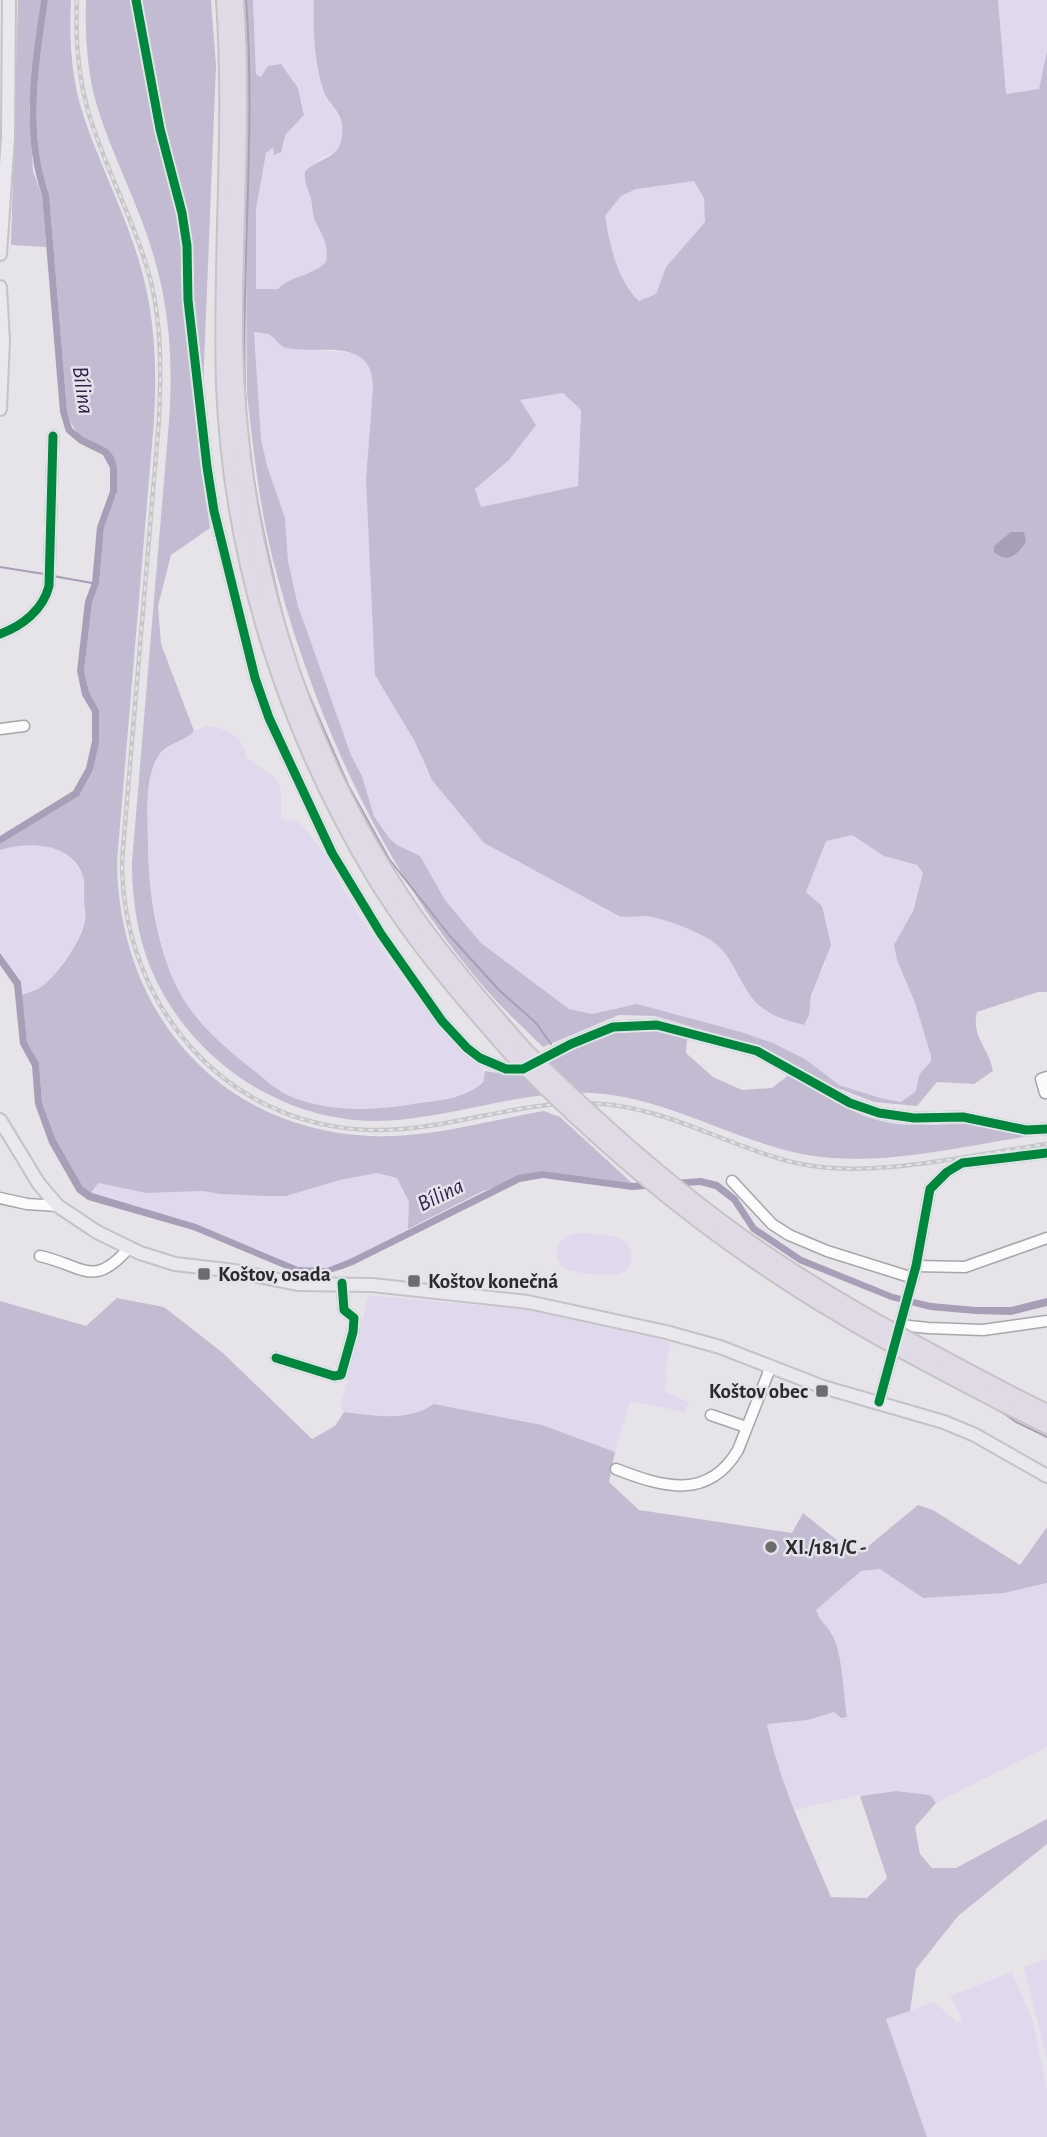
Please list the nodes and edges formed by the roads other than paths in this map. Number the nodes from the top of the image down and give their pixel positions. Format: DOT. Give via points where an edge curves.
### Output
graph roads {
  1 [pos="9,0"];
  2 [pos="136,0"];
  3 [pos="224,0"];
  4 [pos="236,0"];
  5 [pos="0,254"];
  6 [pos="0,287"];
  7 [pos="0,409"];
  8 [pos="53,436"];
  9 [pos="0,634"];
  10 [pos="24,726"];
  11 [pos="0,729"];
  12 [pos="517,1051"];
  13 [pos="1047,1077"];
  14 [pos="1047,1092"];
  15 [pos="0,1120"];
  16 [pos="1047,1129"];
  17 [pos="1047,1153"];
  18 [pos="732,1181"];
  19 [pos="0,1198"];
  20 [pos="58,1206"];
  21 [pos="1047,1238"];
  22 [pos="128,1248"];
  23 [pos="40,1256"];
  24 [pos="916,1266"];
  25 [pos="913,1278"];
  26 [pos="342,1283"];
  27 [pos="1047,1321"];
  28 [pos="901,1323"];
  29 [pos="276,1358"];
  30 [pos="771,1366"];
  31 [pos="1008,1399"];
  32 [pos="879,1402"];
  33 [pos="1047,1412"];
  34 [pos="712,1415"];
  35 [pos="1047,1426"];
  36 [pos="747,1427"];
  37 [pos="616,1469"];
  38 [pos="1047,1476"];
  1 -- 5 [label="main road" via="8,137"];
  2 -- 16 [label="street" via="160,129 182,212 206,467 255,678 332,853 380,934 442,1021 480,1058 506,1069 523,1069 613,1027 657,1025 757,1051 850,1103 879,1113 963,1117 1026,1130"];
  3 -- 12 [label="highway" via="228,90 225,387 234,490 257,599 291,711 354,841 429,956"];
  4 -- 12 [label="highway" via="240,89 237,388 246,489 268,598 305,709 365,835 402,896"];
  6 -- 7 [label="main road"];
  8 -- 9 [label="street" via="49,586 42,602 18,627"];
  10 -- 11 [label="street"];
  12 -- 31 [label="highway, bridge" via="729,1228 836,1298"];
  13 -- 14 [label="street" via="1041,1079"];
  15 -- 20 [label="main road" via="38,1184"];
  17 -- 24 [label="street" via="962,1163 947,1172 930,1189"];
  18 -- 25 [label="street" via="772,1224 789,1235"];
  19 -- 20 [label="street"];
  20 -- 22 [label="main road"];
  21 -- 24 [label="street" via="965,1267"];
  22 -- 23 [label="street" via="100,1273"];
  22 -- 26 [label="main road" via="175,1264 281,1282"];
  24 -- 25 [label="street"];
  25 -- 28 [label="street"];
  26 -- 29 [label="street" via="344,1310 354,1318 341,1375"];
  26 -- 30 [label="main road" via="551,1306 692,1339"];
  27 -- 28 [label="street" via="983,1329"];
  28 -- 32 [label="street"];
  30 -- 32 [label="main road"];
  30 -- 36 [label="street"];
  31 -- 33 [label="highway"];
  31 -- 35 [label="highway"];
  32 -- 38 [label="main road" via="959,1427"];
  34 -- 36 [label="street"];
  36 -- 37 [label="street" via="734,1457 707,1482 660,1485"];
}
